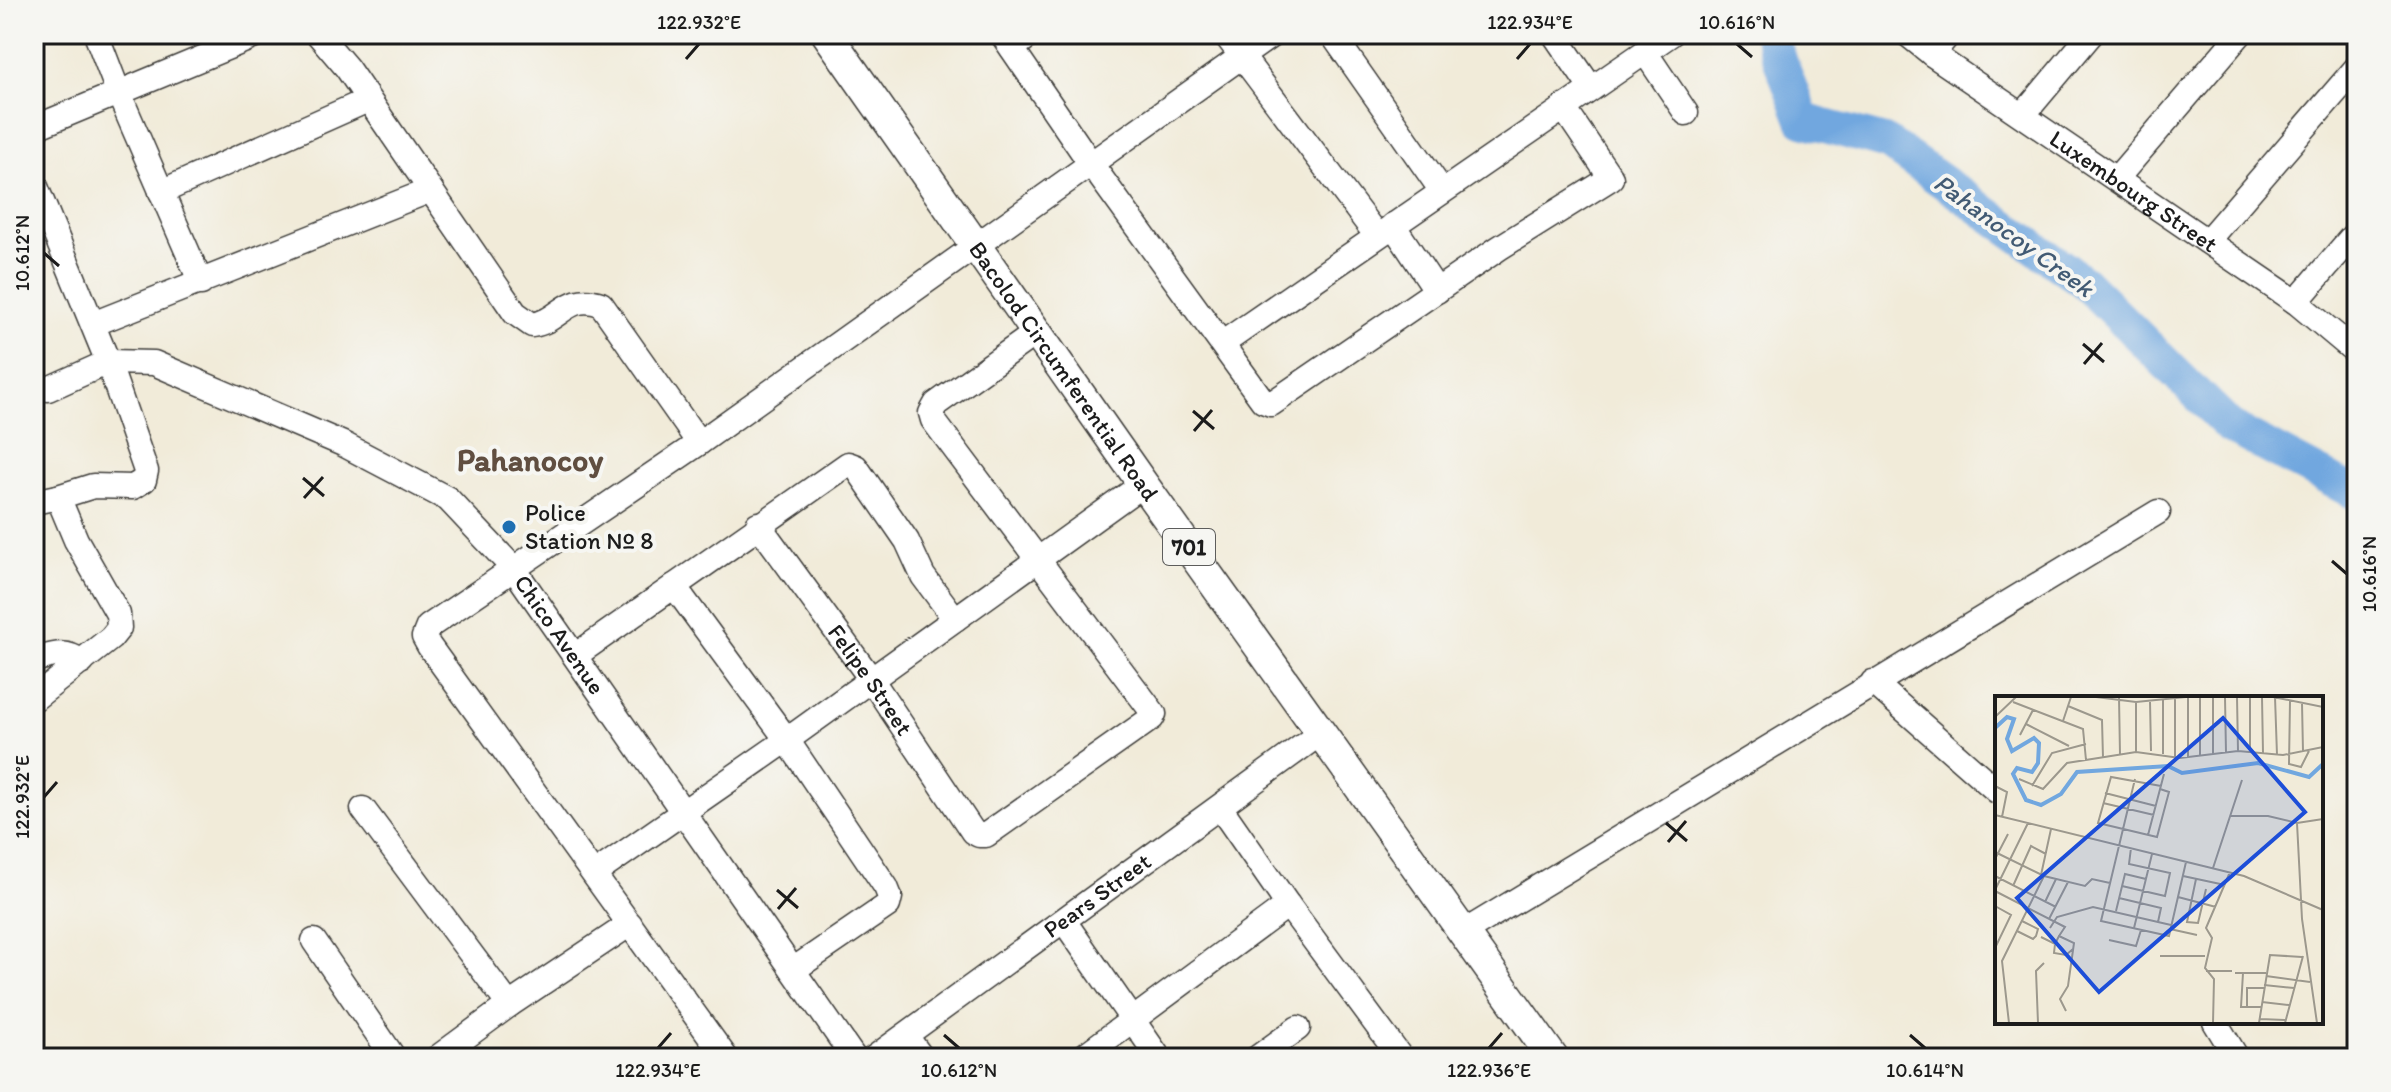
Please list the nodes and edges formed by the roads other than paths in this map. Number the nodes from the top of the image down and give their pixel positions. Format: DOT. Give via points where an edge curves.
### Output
graph roads {
  1 [pos="96,34"];
  2 [pos="260,34"];
  3 [pos="318,34"];
  4 [pos="827,34"];
  5 [pos="1225,34"];
  6 [pos="1273,34"];
  7 [pos="1332,34"];
  8 [pos="1554,34"];
  9 [pos="1671,34"];
  10 [pos="1907,34"];
  11 [pos="1949,34"];
  12 [pos="2091,34"];
  13 [pos="2240,34"];
  14 [pos="1015,39"];
  15 [pos="1645,52"];
  16 [pos="1932,54"];
  17 [pos="1241,56"];
  18 [pos="2357,67"];
  19 [pos="1591,88"];
  20 [pos="119,94"];
  21 [pos="368,100"];
  22 [pos="1563,107"];
  23 [pos="1686,113"];
  24 [pos="2023,115"];
  25 [pos="34,128"];
  26 [pos="1091,164"];
  27 [pos="2117,178"];
  28 [pos="34,182"];
  29 [pos="431,190"];
  30 [pos="1442,191"];
  31 [pos="161,192"];
  32 [pos="1385,231"];
  33 [pos="2357,231"];
  34 [pos="2207,241"];
  35 [pos="976,244"];
  36 [pos="201,283"];
  37 [pos="1437,291"];
  38 [pos="2296,302"];
  39 [pos="93,324"];
  40 [pos="1037,332"];
  41 [pos="1223,343"];
  42 [pos="2357,353"];
  43 [pos="108,362"];
  44 [pos="48,389"];
  45 [pos="699,443"];
  46 [pos="1143,484"];
  47 [pos="46,500"];
  48 [pos="2158,512"];
  49 [pos="758,524"];
  50 [pos="1037,561"];
  51 [pos="514,569"];
  52 [pos="674,586"];
  53 [pos="955,619"];
  54 [pos="576,655"];
  55 [pos="34,660"];
  56 [pos="82,662"];
  57 [pos="871,679"];
  58 [pos="1873,682"];
  59 [pos="34,699"];
  60 [pos="1322,732"];
  61 [pos="787,740"];
  62 [pos="1995,789"];
  63 [pos="1220,807"];
  64 [pos="363,809"];
  65 [pos="683,812"];
  66 [pos="594,874"];
  67 [pos="1288,905"];
  68 [pos="1064,921"];
  69 [pos="630,924"];
  70 [pos="1464,932"];
  71 [pos="314,941"];
  72 [pos="793,970"];
  73 [pos="509,1005"];
  74 [pos="1133,1021"];
  75 [pos="2216,1024"];
  76 [pos="1298,1028"];
  77 [pos="906,1036"];
  78 [pos="1547,1056"];
  79 [pos="394,1058"];
  80 [pos="437,1058"];
  81 [pos="726,1058"];
  82 [pos="854,1058"];
  83 [pos="874,1058"];
  84 [pos="922,1058"];
  85 [pos="1081,1058"];
  86 [pos="1159,1058"];
  87 [pos="1257,1058"];
  88 [pos="1401,1058"];
  89 [pos="2237,1058"];
  1 -- 20 [label="street"];
  2 -- 20 [label="street"];
  3 -- 21 [label="street"];
  4 -- 35 [label="main road, Bacolod Circumferential Road / 701"];
  5 -- 17 [label="street"];
  6 -- 17 [label="street"];
  7 -- 30 [label="street"];
  8 -- 19 [label="street"];
  9 -- 15 [label="street"];
  10 -- 16 [label="street, Luxembourg Street"];
  11 -- 16 [label="street"];
  12 -- 24 [label="street"];
  13 -- 27 [label="street"];
  14 -- 26 [label="street"];
  15 -- 19 [label="street"];
  15 -- 23 [label="street"];
  16 -- 24 [label="street, Luxembourg Street"];
  17 -- 26 [label="street"];
  17 -- 32 [label="street"];
  18 -- 34 [label="street"];
  19 -- 22 [label="street"];
  20 -- 25 [label="street"];
  20 -- 31 [label="street"];
  21 -- 29 [label="street"];
  21 -- 31 [label="street"];
  22 -- 30 [label="street"];
  22 -- 37 [label="street" via="1611,178"];
  24 -- 27 [label="street, Luxembourg Street"];
  26 -- 35 [label="street"];
  26 -- 41 [label="street"];
  27 -- 34 [label="street, Luxembourg Street"];
  28 -- 39 [label="street"];
  29 -- 36 [label="street"];
  29 -- 45 [label="street" via="523,321 541,324 582,300 601,304"];
  30 -- 32 [label="street"];
  31 -- 36 [label="street"];
  32 -- 37 [label="street"];
  32 -- 41 [label="street"];
  33 -- 38 [label="street"];
  34 -- 38 [label="street, Luxembourg Street"];
  35 -- 40 [label="main road, Bacolod Circumferential Road / 701"];
  35 -- 45 [label="street"];
  36 -- 39 [label="street"];
  37 -- 41 [label="street" via="1271,404 1263,401"];
  38 -- 42 [label="street, Luxembourg Street"];
  39 -- 43 [label="street"];
  40 -- 46 [label="main road, Bacolod Circumferential Road / 701"];
  40 -- 50 [label="street" via="936,404 931,413"];
  43 -- 44 [label="street, Chico Avenue"];
  43 -- 47 [label="street" via="146,476 133,487 93,486"];
  43 -- 51 [label="street, Chico Avenue" via="154,363 343,444 448,499"];
  45 -- 51 [label="street"];
  46 -- 50 [label="street"];
  46 -- 60 [label="main road, Bacolod Circumferential Road / 701"];
  47 -- 56 [label="street" via="76,540 118,614 119,628"];
  48 -- 58 [label="street"];
  49 -- 52 [label="street"];
  49 -- 53 [label="street" via="842,467 856,467"];
  49 -- 57 [label="street, Felipe Street"];
  50 -- 53 [label="street"];
  50 -- 57 [label="street, Felipe Street" via="1104,644 1152,718 979,835"];
  51 -- 54 [label="street, Chico Avenue"];
  51 -- 66 [label="street" via="428,627 424,637"];
  52 -- 54 [label="street"];
  52 -- 61 [label="street"];
  53 -- 57 [label="street"];
  54 -- 65 [label="street, Chico Avenue"];
  55 -- 56 [label="street" via="64,653"];
  56 -- 59 [label="street"];
  57 -- 61 [label="street"];
  58 -- 62 [label="street"];
  58 -- 70 [label="street"];
  60 -- 63 [label="street, Pears Street"];
  60 -- 70 [label="main road, Bacolod Circumferential Road / 701"];
  61 -- 65 [label="street"];
  61 -- 72 [label="street" via="890,897 888,905"];
  63 -- 67 [label="street"];
  63 -- 68 [label="street, Pears Street"];
  64 -- 73 [label="street"];
  65 -- 66 [label="street"];
  65 -- 72 [label="street, Chico Avenue"];
  66 -- 69 [label="street"];
  67 -- 74 [label="street"];
  67 -- 88 [label="street"];
  68 -- 74 [label="street"];
  68 -- 77 [label="street, Pears Street"];
  69 -- 73 [label="street"];
  69 -- 81 [label="street"];
  70 -- 78 [label="main road, Bacolod Circumferential Road / 701"];
  71 -- 79 [label="street"];
  72 -- 82 [label="street, Chico Avenue"];
  73 -- 80 [label="street"];
  74 -- 85 [label="street"];
  74 -- 86 [label="street"];
  75 -- 89 [label="street"];
  76 -- 87 [label="street"];
  77 -- 83 [label="street, Pears Street"];
  77 -- 84 [label="street"];
}
